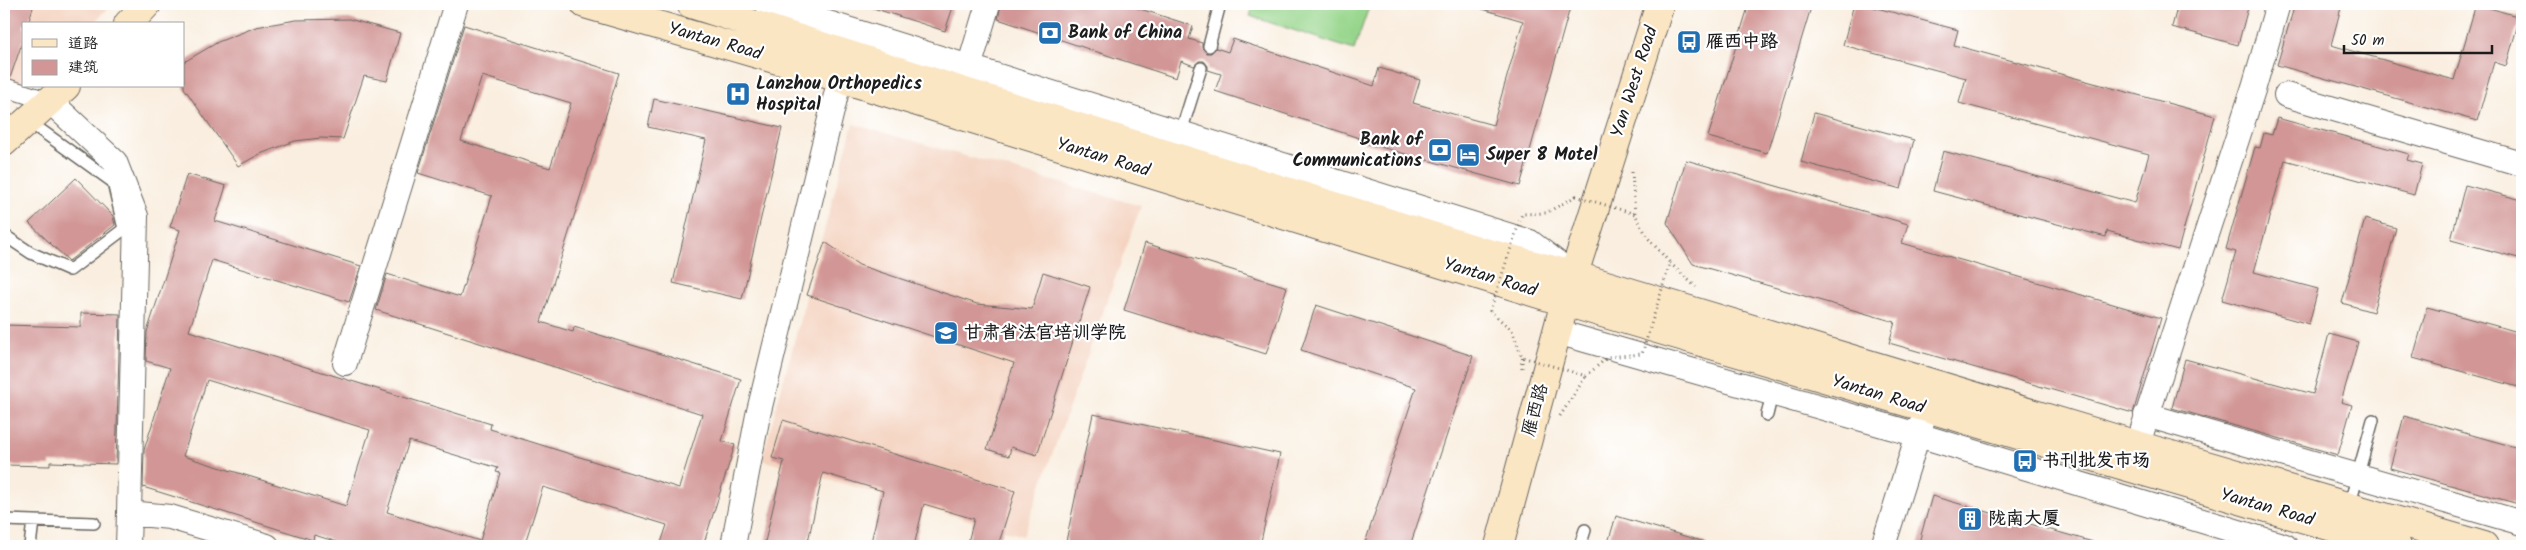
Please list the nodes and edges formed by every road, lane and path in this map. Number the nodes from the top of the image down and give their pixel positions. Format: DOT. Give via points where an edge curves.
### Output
graph roads {
  1 [pos="147,4"];
  2 [pos="456,4"];
  3 [pos="585,4"];
  4 [pos="691,4"];
  5 [pos="767,4"];
  6 [pos="988,4"];
  7 [pos="1220,4"];
  8 [pos="1660,4"];
  9 [pos="2278,4"];
  10 [pos="130,22"];
  11 [pos="1209,46"];
  12 [pos="1201,68"];
  13 [pos="840,78"];
  14 [pos="4,86"];
  15 [pos="962,91"];
  16 [pos="59,94"];
  17 [pos="2286,95"];
  18 [pos="28,121"];
  19 [pos="4,142"];
  20 [pos="1173,155"];
  21 [pos="2522,164"];
  22 [pos="4,235"];
  23 [pos="1573,275"];
  24 [pos="1565,302"];
  25 [pos="1557,332"];
  26 [pos="1522,357"];
  27 [pos="345,364"];
  28 [pos="1927,410"];
  29 [pos="2146,415"];
  30 [pos="2373,420"];
  31 [pos="1918,435"];
  32 [pos="2133,457"];
  33 [pos="2357,476"];
  34 [pos="2349,507"];
  35 [pos="129,513"];
  36 [pos="4,520"];
  37 [pos="33,521"];
  38 [pos="94,523"];
  39 [pos="2522,523"];
  40 [pos="1585,530"];
  41 [pos="30,546"];
  42 [pos="128,546"];
  43 [pos="268,546"];
  44 [pos="732,546"];
  45 [pos="1499,546"];
  46 [pos="1580,546"];
  47 [pos="1882,546"];
  48 [pos="2285,546"];
  49 [pos="2397,546"];
  50 [pos="2484,546"];
  1 -- 10 [label="main road"];
  2 -- 27 [label="street"];
  3 -- 13 [label="main road, Yantan Road"];
  4 -- 15 [label="main road, Yantan Road"];
  5 -- 15 [label="street"];
  6 -- 15 [label="street"];
  7 -- 11 [label="lane"];
  8 -- 23 [label="main road, Yan West Road"];
  9 -- 29 [label="street" via="2254,87"];
  12 -- 20 [label="lane"];
  13 -- 15 [label="main road, Yantan Road"];
  13 -- 44 [label="street" via="758,415"];
  14 -- 16 [label="street"];
  15 -- 20 [label="main road, Yantan Road"];
  15 -- 20 [label="street"];
  16 -- 18 [label="main road"];
  16 -- 35 [label="street" via="114,162 136,216"];
  17 -- 21 [label="street"];
  18 -- 19 [label="main road"];
  18 -- 22 [label="lane" via="114,182 124,228 70,270 31,253"];
  20 -- 23 [label="main road, Yantan Road" via="1477,250"];
  20 -- 24 [label="main road, Yantan Road"];
  23 -- 24 [label="main road, 雁西路"];
  23 -- 32 [label="main road, Yantan Road"];
  24 -- 25 [label="main road, 雁西路"];
  24 -- 28 [label="main road, Yantan Road"];
  25 -- 31 [label="street, Yantan Road" via="1770,405"];
  25 -- 45 [label="main road, 雁西路"];
  26 -- 26 [label="path, bridge" via="1586,376 1608,357 1642,354 1670,263 1648,238 1635,214 1576,196 1546,212 1522,214 1490,311 1512,330"];
  28 -- 31 [label="street"];
  28 -- 32 [label="main road, Yantan Road"];
  29 -- 32 [label="street"];
  29 -- 33 [label="street"];
  30 -- 33 [label="lane"];
  31 -- 47 [label="street"];
  31 -- 48 [label="street, Yantan Road"];
  32 -- 34 [label="main road, Yantan Road"];
  32 -- 49 [label="main road, Yantan Road"];
  33 -- 34 [label="lane"];
  33 -- 39 [label="street"];
  34 -- 50 [label="main road, Yantan Road"];
  35 -- 42 [label="street"];
  35 -- 43 [label="street" via="170,517"];
  36 -- 37 [label="lane"];
  37 -- 38 [label="lane"];
  37 -- 41 [label="lane"];
  40 -- 46 [label="lane"];
}
